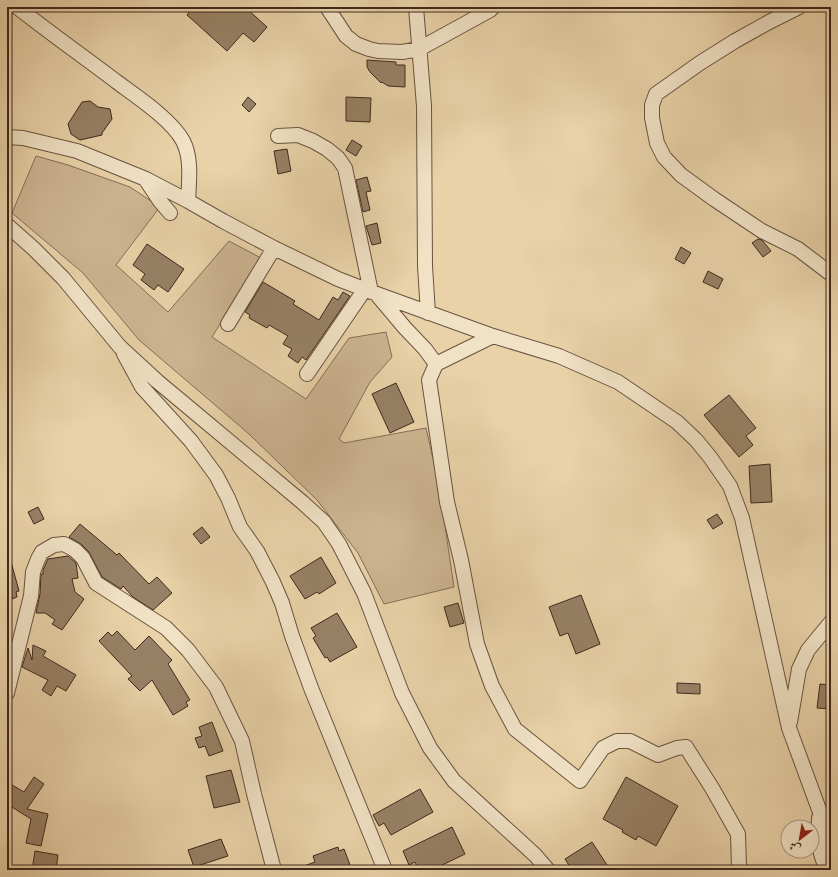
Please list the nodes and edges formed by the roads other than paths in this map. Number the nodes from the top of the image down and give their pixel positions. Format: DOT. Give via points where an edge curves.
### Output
graph roads {
  1 [pos="17,7"];
  2 [pos="327,7"];
  3 [pos="416,7"];
  4 [pos="493,7"];
  5 [pos="799,7"];
  6 [pos="419,49"];
  7 [pos="278,136"];
  8 [pos="7,137"];
  9 [pos="146,180"];
  10 [pos="188,201"];
  11 [pos="170,213"];
  12 [pos="7,225"];
  13 [pos="274,248"];
  14 [pos="831,274"];
  15 [pos="371,292"];
  16 [pos="428,313"];
  17 [pos="228,324"];
  18 [pos="492,336"];
  19 [pos="120,347"];
  20 [pos="436,364"];
  21 [pos="307,374"];
  22 [pos="831,622"];
  23 [pos="7,693"];
  24 [pos="789,728"];
  25 [pos="820,813"];
  26 [pos="831,842"];
  27 [pos="274,870"];
  28 [pos="385,870"];
  29 [pos="548,870"];
  30 [pos="742,870"];
  31 [pos="828,870"];
  1 -- 10 [label="street" via="145,102 169,123 183,140 188,157"];
  2 -- 6 [label="street" via="346,36 369,50 402,52"];
  3 -- 6 [label="street"];
  4 -- 6 [label="street"];
  5 -- 14 [label="street" via="735,41 656,94 652,105 652,118 657,143 664,158 681,175 762,231 798,249"];
  6 -- 16 [label="street" via="424,106 425,266"];
  7 -- 15 [label="street" via="298,134 326,149 338,158 345,168"];
  8 -- 9 [label="street" via="23,138 77,152"];
  9 -- 10 [label="street"];
  9 -- 11 [label="street"];
  10 -- 13 [label="street"];
  12 -- 19 [label="street" via="64,278"];
  13 -- 15 [label="street"];
  13 -- 17 [label="street"];
  15 -- 16 [label="street"];
  15 -- 20 [label="street"];
  15 -- 21 [label="street"];
  16 -- 18 [label="street"];
  18 -- 20 [label="street"];
  18 -- 24 [label="street" via="559,356 618,382 677,422 710,457 730,486 742,518"];
  19 -- 28 [label="street" via="142,387 191,442 216,475 240,526 273,582 311,688"];
  19 -- 29 [label="street" via="324,522 339,544 364,593 402,693 430,748 454,781"];
  20 -- 30 [label="street" via="429,380 447,502 462,560 477,644 492,686 515,729 580,781 603,748 617,741 630,741 658,756 676,748 686,748 738,834 739,867"];
  22 -- 24 [label="street" via="808,650 799,669"];
  23 -- 27 [label="street" via="31,596 33,572 42,552 54,545 64,544 83,558 96,583 166,628 188,650 216,687 242,741"];
  24 -- 25 [label="street"];
  25 -- 26 [label="street"];
  25 -- 31 [label="street" via="818,836 821,855"];
}
